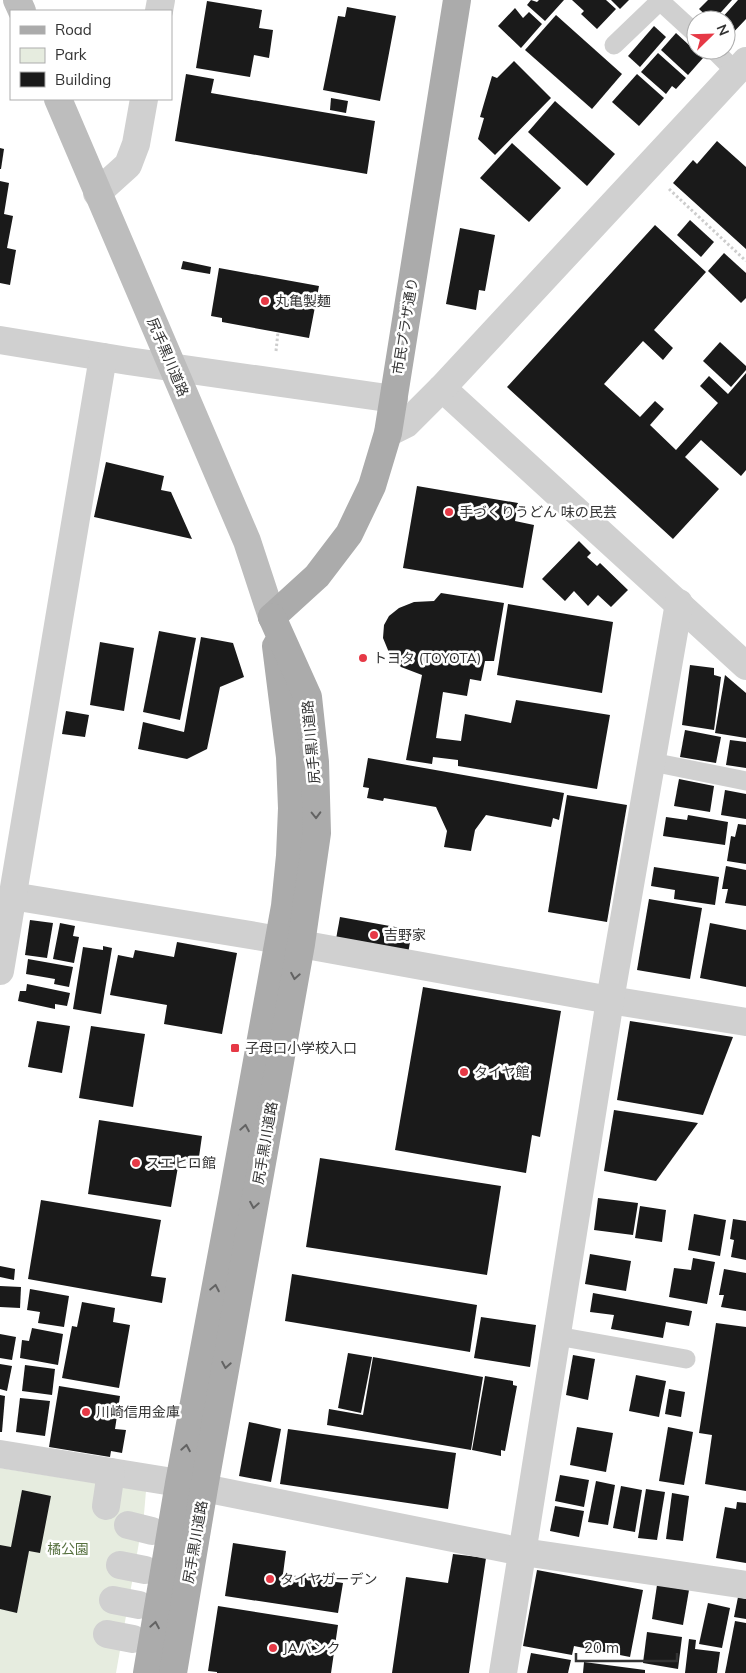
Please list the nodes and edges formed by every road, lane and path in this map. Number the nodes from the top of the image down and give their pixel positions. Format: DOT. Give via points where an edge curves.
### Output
graph roads {
  1 [pos="457,0"];
  2 [pos="686,25"];
  3 [pos="614,45"];
  4 [pos="730,60"];
  5 [pos="741,67"];
  6 [pos="58,100"];
  7 [pos="144,100"];
  8 [pos="663,184"];
  9 [pos="98,193"];
  10 [pos="746,261"];
  11 [pos="0,340"];
  12 [pos="103,357"];
  13 [pos="172,368"];
  14 [pos="442,388"];
  15 [pos="394,399"];
  16 [pos="388,433"];
  17 [pos="678,603"];
  18 [pos="272,617"];
  19 [pos="746,666"];
  20 [pos="652,762"];
  21 [pos="746,781"];
  22 [pos="12,896"];
  23 [pos="290,942"];
  24 [pos="0,971"];
  25 [pos="610,1000"];
  26 [pos="746,1022"];
  27 [pos="557,1336"];
  28 [pos="686,1360"];
  29 [pos="0,1454"];
  30 [pos="112,1472"];
  31 [pos="191,1486"];
  32 [pos="106,1506"];
  33 [pos="523,1552"];
  34 [pos="746,1585"];
  35 [pos="147,1673"];
  36 [pos="173,1673"];
  37 [pos="503,1673"];
  1 -- 15 [label="main road, 市民プラザ通り"];
  2 -- 3 [label="lane" via="660,1"];
  4 -- 5 [label="lane"];
  5 -- 14 [label="street"];
  6 -- 9 [label="street, 尻手黒川道路"];
  7 -- 9 [label="street" via="136,144 128,165"];
  8 -- 10 [label="path"];
  9 -- 13 [label="street, 尻手黒川道路"];
  11 -- 12 [label="street"];
  12 -- 13 [label="street"];
  12 -- 22 [label="street"];
  13 -- 15 [label="street"];
  13 -- 18 [label="street, 尻手黒川道路" via="247,541"];
  14 -- 16 [label="street" via="406,424"];
  14 -- 17 [label="street"];
  15 -- 16 [label="main road, 市民プラザ通り"];
  16 -- 18 [label="main road, 市民プラザ通り" via="372,486 349,534 317,576"];
  17 -- 19 [label="street"];
  17 -- 20 [label="street"];
  18 -- 23 [label="main road, 尻手黒川道路" via="308,697 315,762 317,833"];
  20 -- 21 [label="lane"];
  20 -- 25 [label="street"];
  22 -- 23 [label="street"];
  22 -- 24 [label="street"];
  23 -- 25 [label="street"];
  23 -- 31 [label="main road, 尻手黒川道路"];
  25 -- 26 [label="street"];
  25 -- 27 [label="street"];
  27 -- 28 [label="lane"];
  27 -- 33 [label="street"];
  29 -- 30 [label="street"];
  30 -- 31 [label="street"];
  30 -- 32 [label="street"];
  31 -- 33 [label="street"];
  35 -- 31 [label="main road, 尻手黒川道路, one-way"];
  31 -- 36 [label="main road, 尻手黒川道路"];
  33 -- 34 [label="street"];
  33 -- 37 [label="street"];
}
